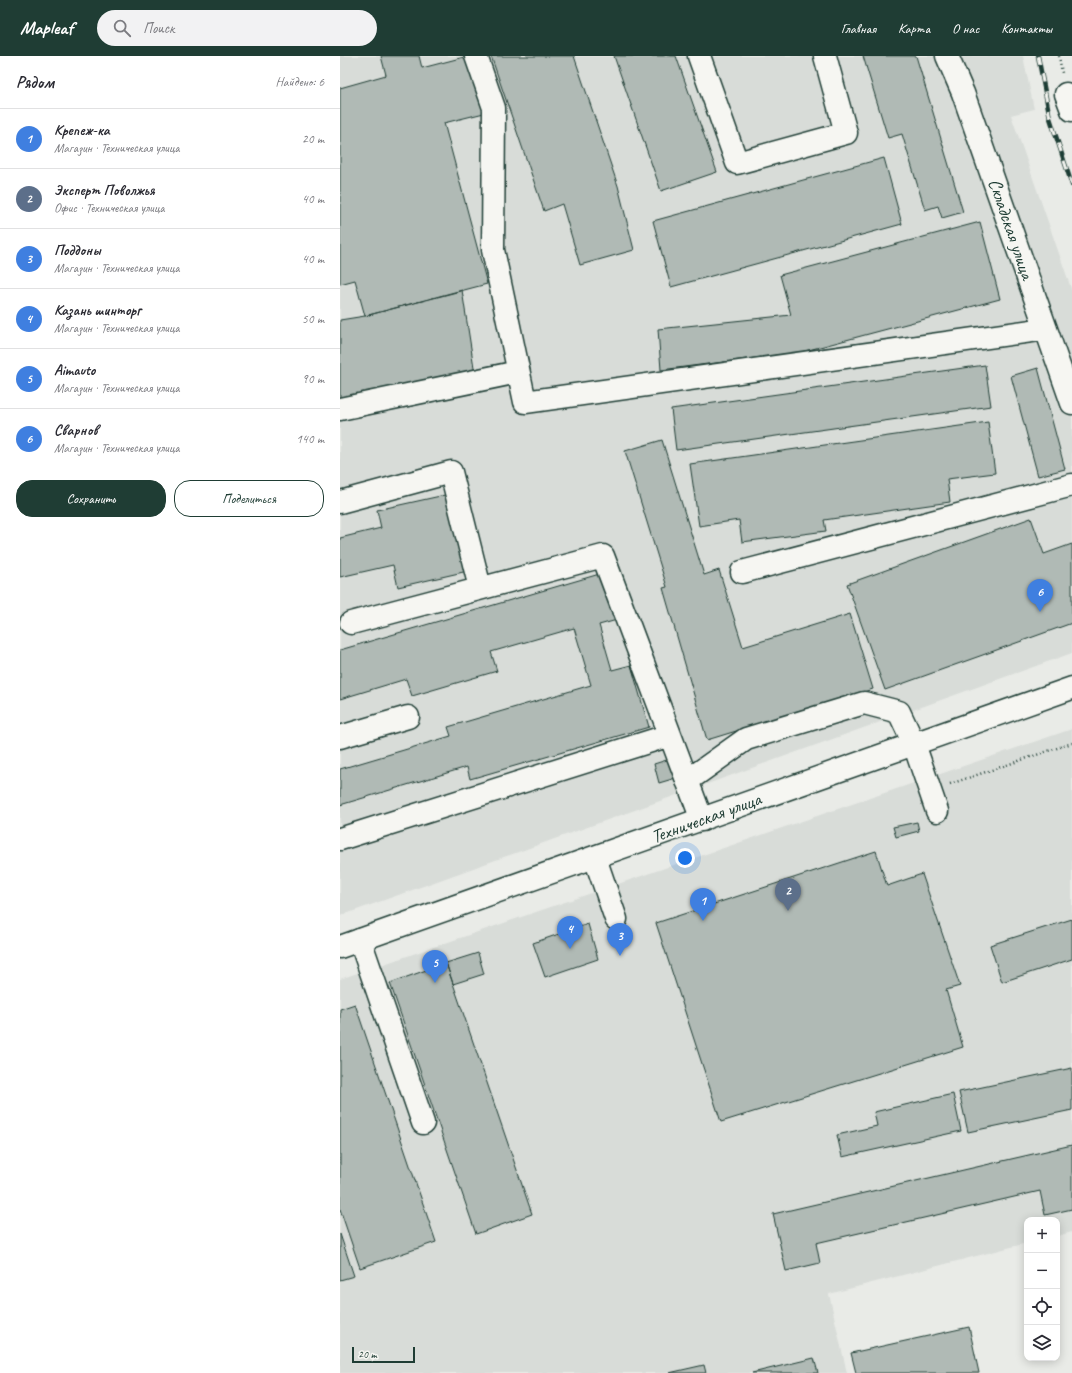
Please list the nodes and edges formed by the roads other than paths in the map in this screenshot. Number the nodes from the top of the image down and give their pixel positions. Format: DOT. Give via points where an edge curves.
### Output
graph roads {
  1 [pos="476,56"];
  2 [pos="700,56"];
  3 [pos="825,56"];
  4 [pos="947,56"];
  5 [pos="1046,329"];
  6 [pos="518,372"];
  7 [pos="1072,403"];
  8 [pos="340,409"];
  9 [pos="1072,485"];
  10 [pos="340,502"];
  11 [pos="742,572"];
  12 [pos="480,588"];
  13 [pos="351,623"];
  14 [pos="1072,688"];
  15 [pos="408,717"];
  16 [pos="670,735"];
  17 [pos="340,737"];
  18 [pos="914,744"];
  19 [pos="687,781"];
  20 [pos="937,811"];
  21 [pos="702,820"];
  22 [pos="340,839"];
  23 [pos="595,858"];
  24 [pos="616,919"];
  25 [pos="360,940"];
  26 [pos="340,947"];
  27 [pos="423,1123"];
  1 -- 6 [label="main road" via="494,108 494,250"];
  2 -- 3 [label="main road" via="737,163 846,133"];
  4 -- 5 [label="main road, Складская улица" via="963,93"];
  5 -- 6 [label="main road" via="524,402"];
  5 -- 7 [label="main road, Складская улица"];
  6 -- 8 [label="main road"];
  9 -- 11 [label="main road"];
  10 -- 12 [label="main road" via="451,472"];
  12 -- 13 [label="main road"];
  12 -- 16 [label="main road" via="603,556"];
  14 -- 18 [label="main road, Техническая улица"];
  15 -- 17 [label="main road"];
  16 -- 19 [label="main road"];
  16 -- 22 [label="main road"];
  18 -- 19 [label="main road" via="899,712 864,703 746,739"];
  18 -- 20 [label="main road"];
  18 -- 21 [label="main road, Техническая улица"];
  19 -- 21 [label="main road"];
  21 -- 23 [label="main road, Техническая улица"];
  23 -- 24 [label="main road"];
  23 -- 25 [label="main road, Техническая улица"];
  25 -- 26 [label="main road, Техническая улица"];
  25 -- 27 [label="main road"];
}
